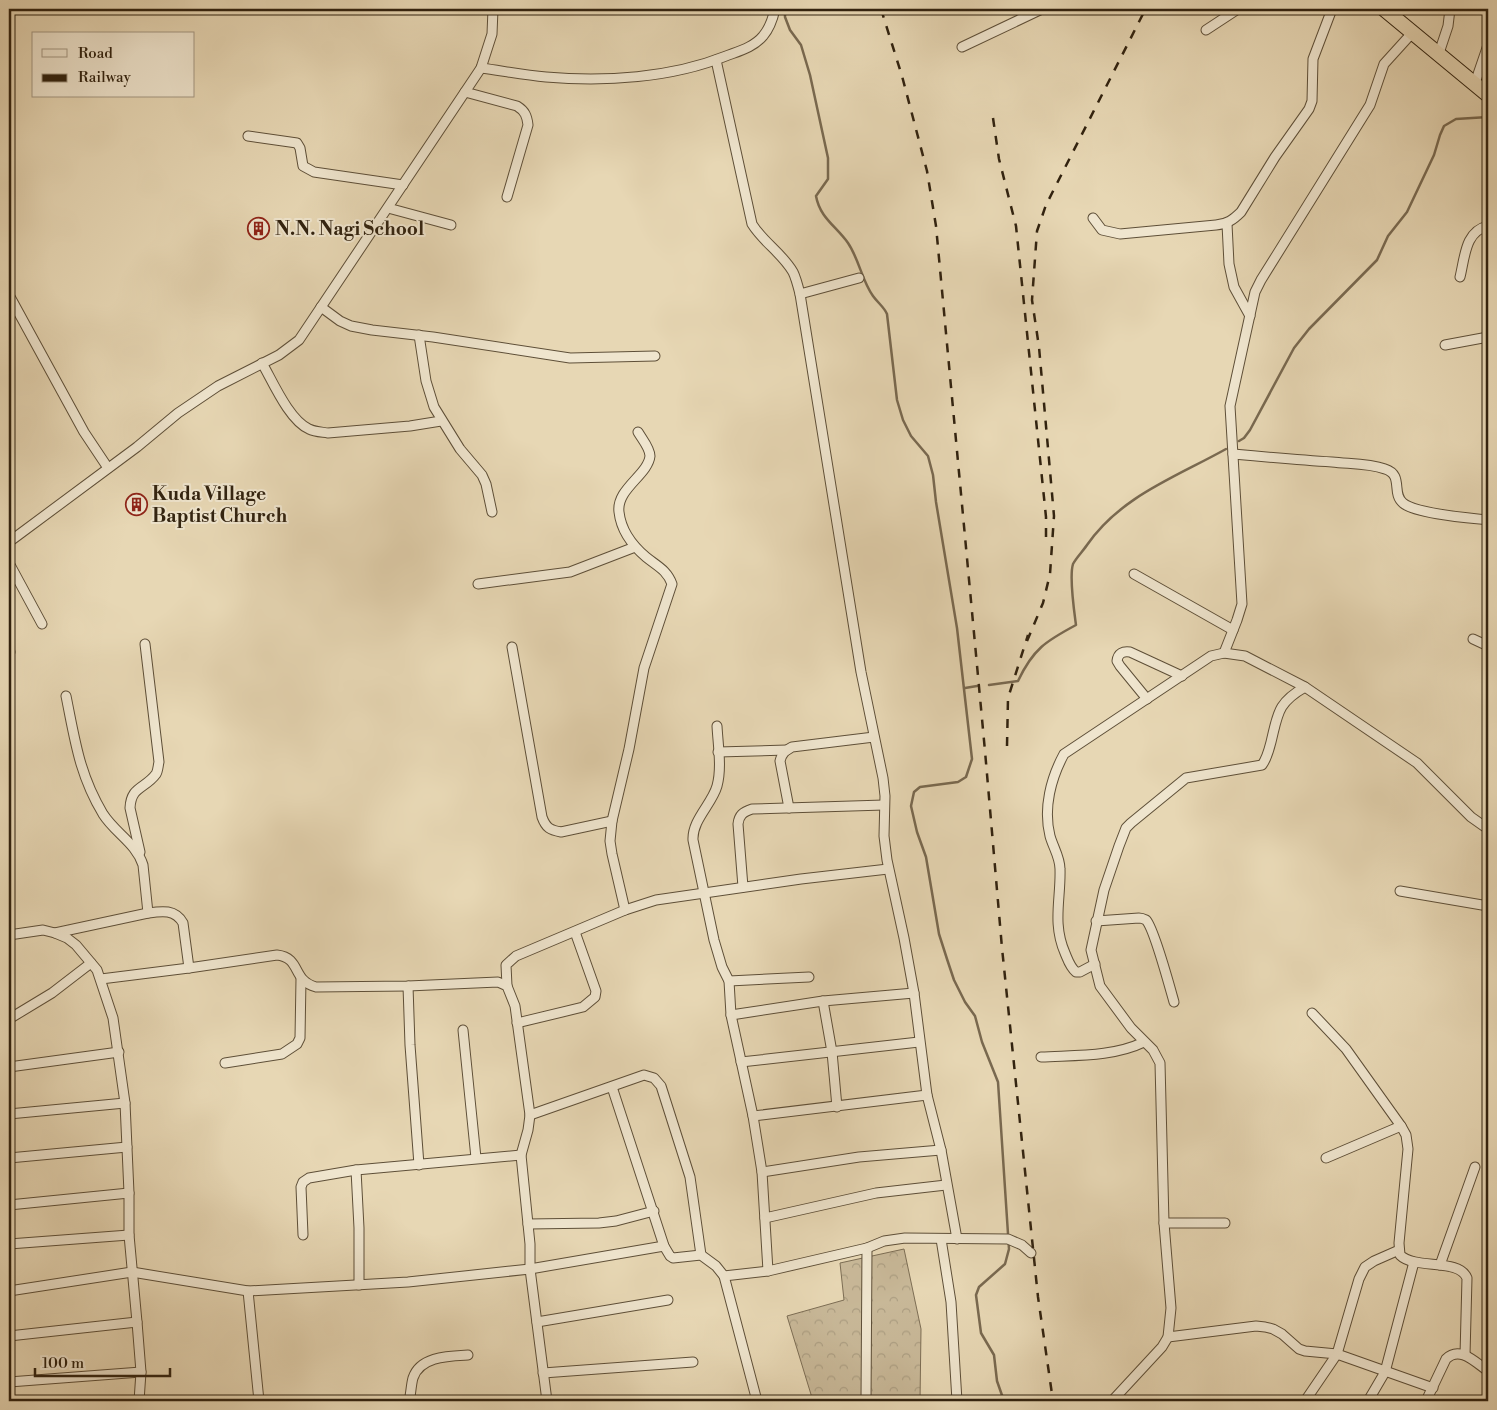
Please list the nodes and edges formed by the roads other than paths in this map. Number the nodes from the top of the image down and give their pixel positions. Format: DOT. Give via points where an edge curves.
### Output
graph roads {
  1 [pos="493,9"];
  2 [pos="776,9"];
  3 [pos="1042,9"];
  4 [pos="1238,9"];
  5 [pos="1332,9"];
  6 [pos="1384,9"];
  7 [pos="1450,9"];
  8 [pos="1206,30"];
  9 [pos="1413,32"];
  10 [pos="1488,45"];
  11 [pos="962,47"];
  12 [pos="1439,53"];
  13 [pos="716,60"];
  14 [pos="481,68"];
  15 [pos="1475,83"];
  16 [pos="465,92"];
  17 [pos="1488,95"];
  18 [pos="248,136"];
  19 [pos="403,185"];
  20 [pos="507,197"];
  21 [pos="388,208"];
  22 [pos="1093,218"];
  23 [pos="1227,224"];
  24 [pos="452,225"];
  25 [pos="1488,226"];
  26 [pos="1460,276"];
  27 [pos="858,278"];
  28 [pos="800,294"];
  29 [pos="10,300"];
  30 [pos="321,307"];
  31 [pos="1250,316"];
  32 [pos="419,335"];
  33 [pos="1488,337"];
  34 [pos="1445,345"];
  35 [pos="655,356"];
  36 [pos="262,363"];
  37 [pos="442,421"];
  38 [pos="638,432"];
  39 [pos="1233,454"];
  40 [pos="108,468"];
  41 [pos="492,512"];
  42 [pos="1488,520"];
  43 [pos="9,542"];
  44 [pos="635,547"];
  45 [pos="9,563"];
  46 [pos="1134,574"];
  47 [pos="478,584"];
  48 [pos="42,624"];
  49 [pos="1233,630"];
  50 [pos="1473,639"];
  51 [pos="145,644"];
  52 [pos="1488,646"];
  53 [pos="512,647"];
  54 [pos="1224,653"];
  55 [pos="1182,676"];
  56 [pos="1305,687"];
  57 [pos="66,696"];
  58 [pos="1147,699"];
  59 [pos="717,726"];
  60 [pos="874,737"];
  61 [pos="787,750"];
  62 [pos="718,752"];
  63 [pos="884,805"];
  64 [pos="789,808"];
  65 [pos="612,821"];
  66 [pos="1488,829"];
  67 [pos="141,858"];
  68 [pos="888,869"];
  69 [pos="743,887"];
  70 [pos="1400,891"];
  71 [pos="705,892"];
  72 [pos="1488,906"];
  73 [pos="626,910"];
  74 [pos="148,913"];
  75 [pos="1096,921"];
  76 [pos="575,932"];
  77 [pos="55,933"];
  78 [pos="9,935"];
  79 [pos="91,963"];
  80 [pos="1095,964"];
  81 [pos="189,968"];
  82 [pos="809,977"];
  83 [pos="101,979"];
  84 [pos="301,979"];
  85 [pos="729,981"];
  86 [pos="408,986"];
  87 [pos="507,986"];
  88 [pos="914,993"];
  89 [pos="823,1001"];
  90 [pos="1174,1002"];
  91 [pos="1312,1013"];
  92 [pos="730,1015"];
  93 [pos="9,1020"];
  94 [pos="517,1023"];
  95 [pos="463,1030"];
  96 [pos="919,1042"];
  97 [pos="1144,1042"];
  98 [pos="119,1052"];
  99 [pos="832,1052"];
  100 [pos="1041,1057"];
  101 [pos="741,1062"];
  102 [pos="225,1063"];
  103 [pos="9,1068"];
  104 [pos="612,1087"];
  105 [pos="927,1095"];
  106 [pos="125,1103"];
  107 [pos="837,1106"];
  108 [pos="9,1114"];
  109 [pos="530,1115"];
  110 [pos="754,1116"];
  111 [pos="1401,1126"];
  112 [pos="128,1147"];
  113 [pos="941,1150"];
  114 [pos="521,1154"];
  115 [pos="9,1158"];
  116 [pos="476,1158"];
  117 [pos="1326,1158"];
  118 [pos="419,1165"];
  119 [pos="1475,1167"];
  120 [pos="356,1170"];
  121 [pos="762,1172"];
  122 [pos="946,1185"];
  123 [pos="129,1193"];
  124 [pos="9,1205"];
  125 [pos="654,1211"];
  126 [pos="765,1218"];
  127 [pos="1164,1223"];
  128 [pos="1225,1223"];
  129 [pos="528,1224"];
  130 [pos="303,1234"];
  131 [pos="128,1235"];
  132 [pos="941,1239"];
  133 [pos="957,1239"];
  134 [pos="9,1244"];
  135 [pos="664,1246"];
  136 [pos="867,1248"];
  137 [pos="1399,1250"];
  138 [pos="1031,1253"];
  139 [pos="701,1255"];
  140 [pos="1414,1262"];
  141 [pos="1440,1265"];
  142 [pos="530,1269"];
  143 [pos="768,1271"];
  144 [pos="132,1272"];
  145 [pos="724,1276"];
  146 [pos="359,1285"];
  147 [pos="9,1291"];
  148 [pos="248,1291"];
  149 [pos="668,1300"];
  150 [pos="137,1322"];
  151 [pos="536,1322"];
  152 [pos="9,1336"];
  153 [pos="1168,1336"];
  154 [pos="1337,1354"];
  155 [pos="468,1355"];
  156 [pos="1465,1355"];
  157 [pos="693,1362"];
  158 [pos="1488,1371"];
  159 [pos="141,1372"];
  160 [pos="544,1372"];
  161 [pos="1384,1372"];
  162 [pos="9,1382"];
  163 [pos="1433,1388"];
  164 [pos="139,1401"];
  165 [pos="259,1401"];
  166 [pos="409,1401"];
  167 [pos="547,1401"];
  168 [pos="757,1401"];
  169 [pos="866,1401"];
  170 [pos="956,1401"];
  171 [pos="1112,1401"];
  172 [pos="1305,1401"];
  173 [pos="1368,1401"];
  174 [pos="1426,1401"];
  1 -- 14 [label="street" via="492,34"];
  2 -- 13 [label="street" via="762,37 747,48"];
  3 -- 11 [label="street"];
  4 -- 8 [label="street"];
  5 -- 23 [label="street" via="1313,59 1309,109 1241,212"];
  6 -- 9 [label="highway"];
  7 -- 12 [label="street"];
  9 -- 12 [label="highway"];
  9 -- 31 [label="street" via="1384,64 1370,105 1261,280"];
  10 -- 15 [label="street"];
  12 -- 15 [label="highway"];
  13 -- 14 [label="street" via="655,74 602,78 546,77"];
  13 -- 28 [label="street" via="752,224 792,271"];
  14 -- 16 [label="street"];
  15 -- 17 [label="highway"];
  16 -- 19 [label="street"];
  16 -- 20 [label="street" via="516,106 527,116 528,125"];
  18 -- 19 [label="street" via="296,143 303,166 314,172"];
  19 -- 21 [label="street"];
  21 -- 24 [label="street"];
  21 -- 30 [label="street"];
  22 -- 23 [label="street" via="1102,230 1120,234"];
  23 -- 31 [label="street" via="1234,288"];
  25 -- 26 [label="street" via="1475,231 1470,238"];
  27 -- 28 [label="street"];
  28 -- 60 [label="street"];
  29 -- 40 [label="street" via="84,432"];
  30 -- 32 [label="street" via="351,326"];
  30 -- 36 [label="street" via="298,340"];
  31 -- 39 [label="street" via="1230,406"];
  32 -- 35 [label="street" via="570,358"];
  32 -- 37 [label="street" via="426,381"];
  33 -- 34 [label="street"];
  36 -- 37 [label="street" via="294,417 316,432"];
  36 -- 40 [label="street" via="218,386 171,418"];
  37 -- 41 [label="street" via="482,475"];
  38 -- 44 [label="street" via="650,457 624,493 618,510 629,540"];
  39 -- 42 [label="street" via="1386,469 1397,481 1398,496 1409,506"];
  39 -- 49 [label="street" via="1242,596"];
  40 -- 43 [label="street"];
  44 -- 47 [label="street" via="570,572"];
  44 -- 65 [label="street" via="665,570 672,584 644,668"];
  45 -- 48 [label="street"];
  46 -- 49 [label="street"];
  49 -- 54 [label="street"];
  50 -- 52 [label="street"];
  51 -- 67 [label="street" via="159,762 157,773 133,794 130,802"];
  53 -- 65 [label="street" via="546,827 561,832"];
  54 -- 55 [label="street" via="1211,656"];
  54 -- 56 [label="street" via="1250,658"];
  55 -- 58 [label="street"];
  55 -- 58 [label="street" via="1124,651 1117,661"];
  56 -- 66 [label="street" via="1417,763 1471,817"];
  56 -- 75 [label="street" via="1281,706 1262,765 1186,778 1126,828"];
  57 -- 67 [label="street" via="79,761 87,783 114,828"];
  58 -- 80 [label="street" via="1064,754 1051,786 1048,828 1060,869 1059,932 1068,961 1076,972"];
  59 -- 62 [label="street"];
  60 -- 61 [label="street"];
  60 -- 63 [label="street" via="883,778"];
  61 -- 62 [label="street"];
  61 -- 64 [label="street" via="780,761"];
  62 -- 71 [label="street" via="715,793 692,832"];
  63 -- 64 [label="street"];
  63 -- 68 [label="street"];
  64 -- 69 [label="street" via="752,809 738,818"];
  65 -- 73 [label="street" via="612,854"];
  67 -- 74 [label="street"];
  68 -- 69 [label="street"];
  68 -- 88 [label="street"];
  69 -- 71 [label="street"];
  70 -- 72 [label="street"];
  71 -- 73 [label="street" via="665,898"];
  71 -- 85 [label="street" via="718,955"];
  73 -- 76 [label="street"];
  74 -- 77 [label="street"];
  74 -- 81 [label="street" via="163,911 179,916 183,923"];
  75 -- 80 [label="street" via="1091,950"];
  75 -- 90 [label="street" via="1145,919"];
  76 -- 87 [label="street" via="516,956 506,965"];
  76 -- 94 [label="street" via="596,991 595,997 583,1007"];
  77 -- 78 [label="street" via="43,930"];
  77 -- 79 [label="street" via="76,945"];
  79 -- 83 [label="street"];
  79 -- 93 [label="street"];
  80 -- 97 [label="street" via="1100,986"];
  81 -- 83 [label="street"];
  81 -- 84 [label="street" via="278,955 290,959"];
  82 -- 85 [label="street"];
  83 -- 98 [label="street"];
  84 -- 86 [label="street" via="316,988"];
  84 -- 102 [label="street" via="300,1038 297,1044 282,1054"];
  85 -- 92 [label="street"];
  86 -- 87 [label="street" via="498,982"];
  86 -- 118 [label="street"];
  87 -- 94 [label="street" via="515,1006"];
  88 -- 89 [label="street"];
  88 -- 96 [label="street"];
  89 -- 92 [label="street"];
  89 -- 99 [label="street"];
  91 -- 111 [label="street" via="1346,1050"];
  92 -- 101 [label="street"];
  94 -- 109 [label="street"];
  95 -- 116 [label="street"];
  96 -- 99 [label="street"];
  96 -- 105 [label="street"];
  97 -- 100 [label="street" via="1115,1052"];
  97 -- 127 [label="street" via="1154,1050 1160,1063"];
  98 -- 103 [label="street"];
  98 -- 106 [label="street"];
  99 -- 101 [label="street"];
  99 -- 107 [label="street"];
  101 -- 110 [label="street"];
  104 -- 109 [label="street"];
  104 -- 125 [label="street"];
  104 -- 139 [label="street" via="644,1075 654,1078 660,1086 690,1177"];
  105 -- 107 [label="street"];
  105 -- 113 [label="street"];
  106 -- 108 [label="street"];
  106 -- 112 [label="street"];
  107 -- 110 [label="street"];
  109 -- 114 [label="street"];
  110 -- 121 [label="street"];
  111 -- 117 [label="street"];
  111 -- 137 [label="street" via="1408,1149"];
  112 -- 115 [label="street"];
  112 -- 123 [label="street"];
  113 -- 121 [label="street" via="859,1157"];
  113 -- 122 [label="street"];
  114 -- 116 [label="street"];
  114 -- 129 [label="street"];
  116 -- 118 [label="street"];
  118 -- 120 [label="street"];
  119 -- 141 [label="street"];
  120 -- 130 [label="street" via="309,1178 303,1182"];
  120 -- 146 [label="street"];
  121 -- 126 [label="street"];
  122 -- 126 [label="street" via="876,1193"];
  122 -- 133 [label="street"];
  123 -- 124 [label="street"];
  123 -- 131 [label="street"];
  125 -- 129 [label="street" via="599,1223"];
  125 -- 135 [label="street"];
  126 -- 143 [label="street"];
  127 -- 128 [label="street"];
  127 -- 153 [label="street" via="1170,1308"];
  129 -- 142 [label="street"];
  131 -- 134 [label="street"];
  131 -- 144 [label="street"];
  132 -- 133 [label="street"];
  132 -- 136 [label="street" via="905,1238"];
  132 -- 170 [label="street" via="951,1302"];
  133 -- 138 [label="street" via="1008,1239"];
  135 -- 139 [label="street" via="673,1258"];
  135 -- 142 [label="street"];
  136 -- 143 [label="street"];
  136 -- 169 [label="street"];
  137 -- 140 [label="street" via="1403,1258"];
  137 -- 154 [label="street" via="1365,1267"];
  139 -- 145 [label="street"];
  140 -- 141 [label="street"];
  140 -- 161 [label="street"];
  141 -- 156 [label="street" via="1459,1269 1467,1278"];
  142 -- 146 [label="street"];
  142 -- 151 [label="street"];
  143 -- 145 [label="street"];
  144 -- 147 [label="street"];
  144 -- 148 [label="street"];
  144 -- 150 [label="street"];
  145 -- 168 [label="street"];
  146 -- 148 [label="street"];
  148 -- 165 [label="street"];
  149 -- 151 [label="street"];
  150 -- 152 [label="street"];
  150 -- 159 [label="street"];
  151 -- 160 [label="street"];
  153 -- 154 [label="street" via="1265,1326 1282,1334 1299,1349"];
  153 -- 171 [label="street" via="1162,1347"];
  154 -- 161 [label="street"];
  154 -- 172 [label="street"];
  155 -- 166 [label="street" via="426,1362 414,1377"];
  156 -- 158 [label="street"];
  156 -- 163 [label="street" via="1456,1353 1446,1359"];
  157 -- 160 [label="street"];
  159 -- 162 [label="street"];
  159 -- 164 [label="street"];
  160 -- 167 [label="street"];
  161 -- 163 [label="street"];
  161 -- 173 [label="street"];
  163 -- 174 [label="street"];
}
